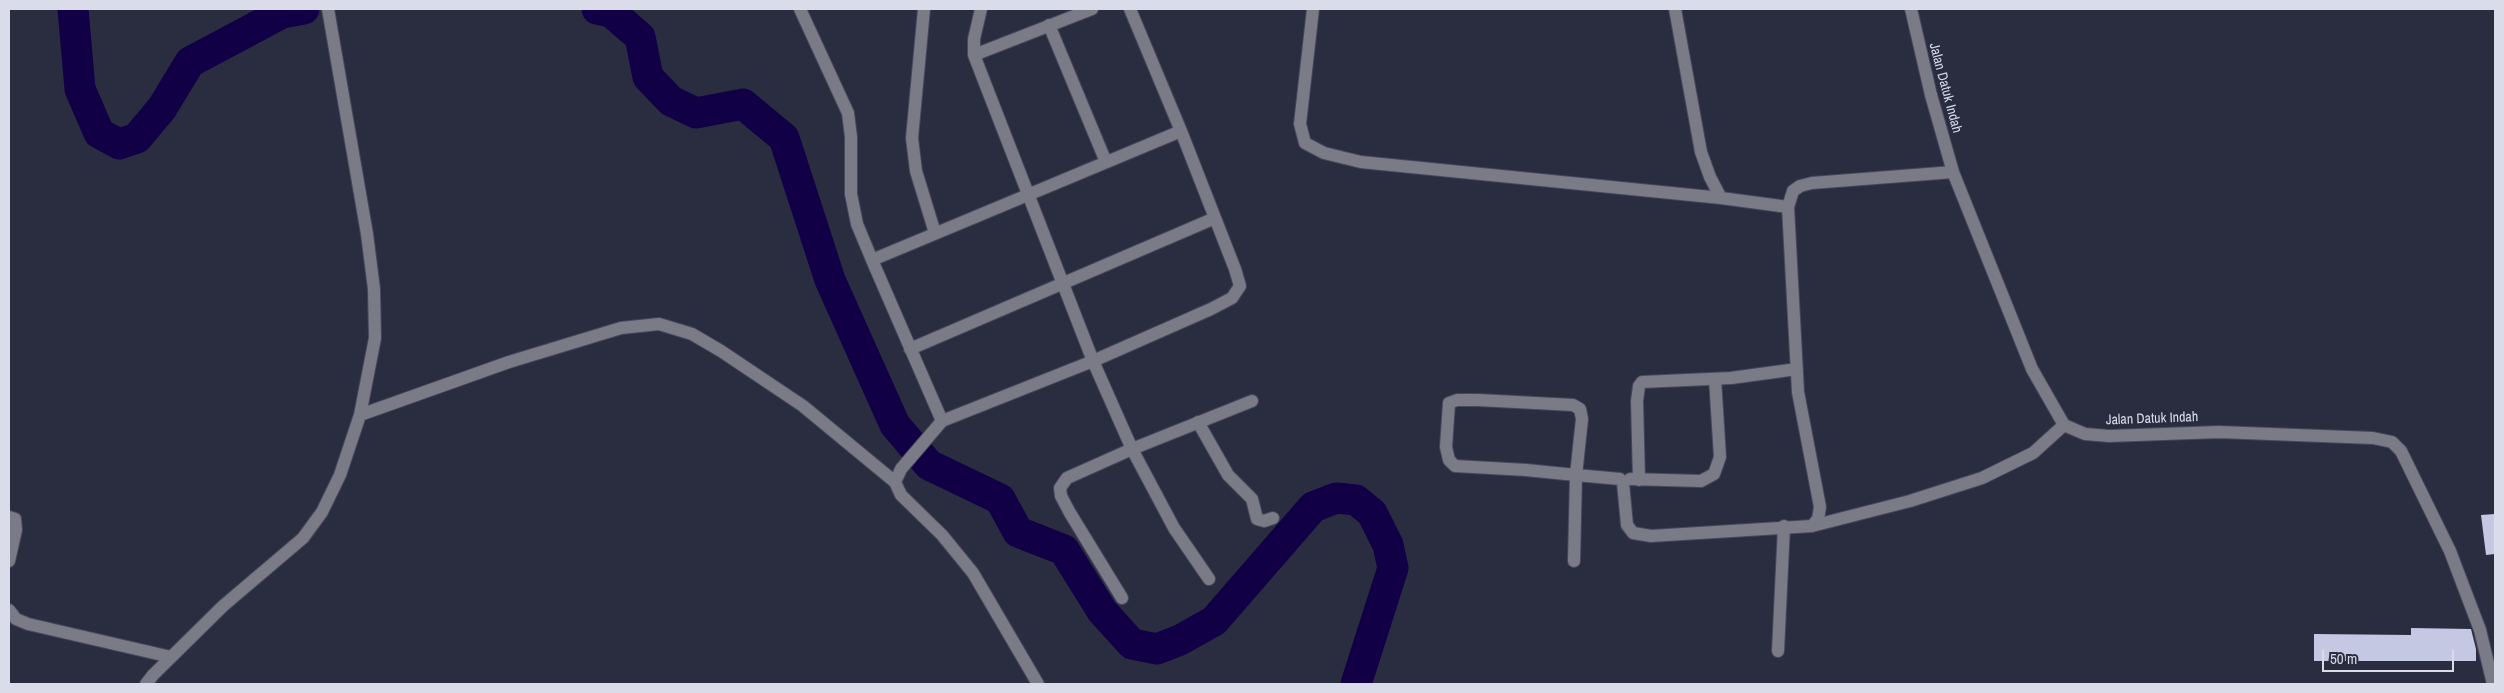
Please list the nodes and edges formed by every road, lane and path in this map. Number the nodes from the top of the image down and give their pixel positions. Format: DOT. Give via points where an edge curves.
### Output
graph roads {
  1 [pos="328,9"];
  2 [pos="800,9"];
  3 [pos="924,9"];
  4 [pos="981,9"];
  5 [pos="1092,9"];
  6 [pos="1130,9"];
  7 [pos="1313,9"];
  8 [pos="1675,9"];
  9 [pos="1911,9"];
  10 [pos="1049,25"];
  11 [pos="974,55"];
  12 [pos="1181,131"];
  13 [pos="1106,162"];
  14 [pos="1953,172"];
  15 [pos="1029,193"];
  16 [pos="1721,198"];
  17 [pos="1788,207"];
  18 [pos="1215,218"];
  19 [pos="935,233"];
  20 [pos="872,260"];
  21 [pos="1063,282"];
  22 [pos="910,349"];
  23 [pos="1093,361"];
  24 [pos="1796,369"];
  25 [pos="1715,379"];
  26 [pos="1252,401"];
  27 [pos="360,415"];
  28 [pos="942,421"];
  29 [pos="1198,422"];
  30 [pos="2064,425"];
  31 [pos="1132,449"];
  32 [pos="1576,476"];
  33 [pos="1620,479"];
  34 [pos="1639,480"];
  35 [pos="895,482"];
  36 [pos="9,516"];
  37 [pos="1273,518"];
  38 [pos="1784,526"];
  39 [pos="1812,526"];
  40 [pos="9,561"];
  41 [pos="1574,561"];
  42 [pos="1208,579"];
  43 [pos="1122,598"];
  44 [pos="9,610"];
  45 [pos="1778,651"];
  46 [pos="171,657"];
  47 [pos="146,684"];
  48 [pos="1038,684"];
  49 [pos="2493,684"];
  1 -- 27 [label="street" via="368,234 374,289 375,338"];
  2 -- 20 [label="street" via="848,113 851,194 857,224"];
  3 -- 19 [label="street" via="912,138 916,170"];
  4 -- 11 [label="street"];
  5 -- 10 [label="street"];
  6 -- 12 [label="street"];
  7 -- 16 [label="street" via="1300,124 1305,143 1324,153 1361,162"];
  8 -- 16 [label="street" via="1701,152"];
  9 -- 14 [label="street, Jalan Datuk Indah"];
  10 -- 11 [label="street"];
  10 -- 13 [label="street"];
  11 -- 15 [label="street"];
  12 -- 13 [label="street"];
  12 -- 18 [label="street"];
  13 -- 15 [label="street"];
  14 -- 17 [label="street" via="1812,183 1793,192"];
  14 -- 30 [label="street, Jalan Datuk Indah" via="2032,369"];
  15 -- 19 [label="street"];
  15 -- 21 [label="street"];
  16 -- 17 [label="street"];
  17 -- 24 [label="street"];
  18 -- 21 [label="street"];
  18 -- 23 [label="street" via="1240,286 1232,298"];
  19 -- 20 [label="street"];
  20 -- 22 [label="street"];
  21 -- 22 [label="street"];
  21 -- 23 [label="street"];
  22 -- 28 [label="street"];
  23 -- 28 [label="street"];
  23 -- 31 [label="street"];
  24 -- 25 [label="street"];
  24 -- 39 [label="street" via="1820,507 1818,519"];
  25 -- 34 [label="street" via="1640,384 1637,401"];
  25 -- 34 [label="street" via="1720,457 1714,474 1701,481"];
  26 -- 29 [label="street"];
  27 -- 35 [label="street" via="508,362 621,328 659,324 692,334 729,356 803,406"];
  27 -- 46 [label="street" via="340,476 322,512 303,538 222,606"];
  28 -- 35 [label="street" via="901,469"];
  29 -- 31 [label="street"];
  29 -- 37 [label="street" via="1228,475 1252,499 1257,519"];
  30 -- 39 [label="street" via="2033,453 1982,478 1910,501"];
  30 -- 49 [label="street, Jalan Datuk Indah" via="2085,434 2109,436 2219,432 2373,438 2392,442 2401,451 2450,551 2480,630"];
  31 -- 42 [label="street" via="1174,528"];
  31 -- 43 [label="street" via="1067,478 1060,488 1070,513"];
  32 -- 32 [label="street" via="1456,466 1449,460 1446,447 1449,403 1461,399 1573,405 1580,409 1582,419"];
  32 -- 33 [label="street"];
  32 -- 41 [label="street"];
  33 -- 34 [label="street"];
  33 -- 38 [label="street" via="1626,520 1633,533 1651,536"];
  35 -- 48 [label="street" via="901,495 942,535 973,574"];
  36 -- 40 [label="street" via="15,519 16,530"];
  38 -- 39 [label="street"];
  38 -- 45 [label="street"];
  44 -- 46 [label="street" via="16,619 28,624"];
  46 -- 47 [label="street"];
}
